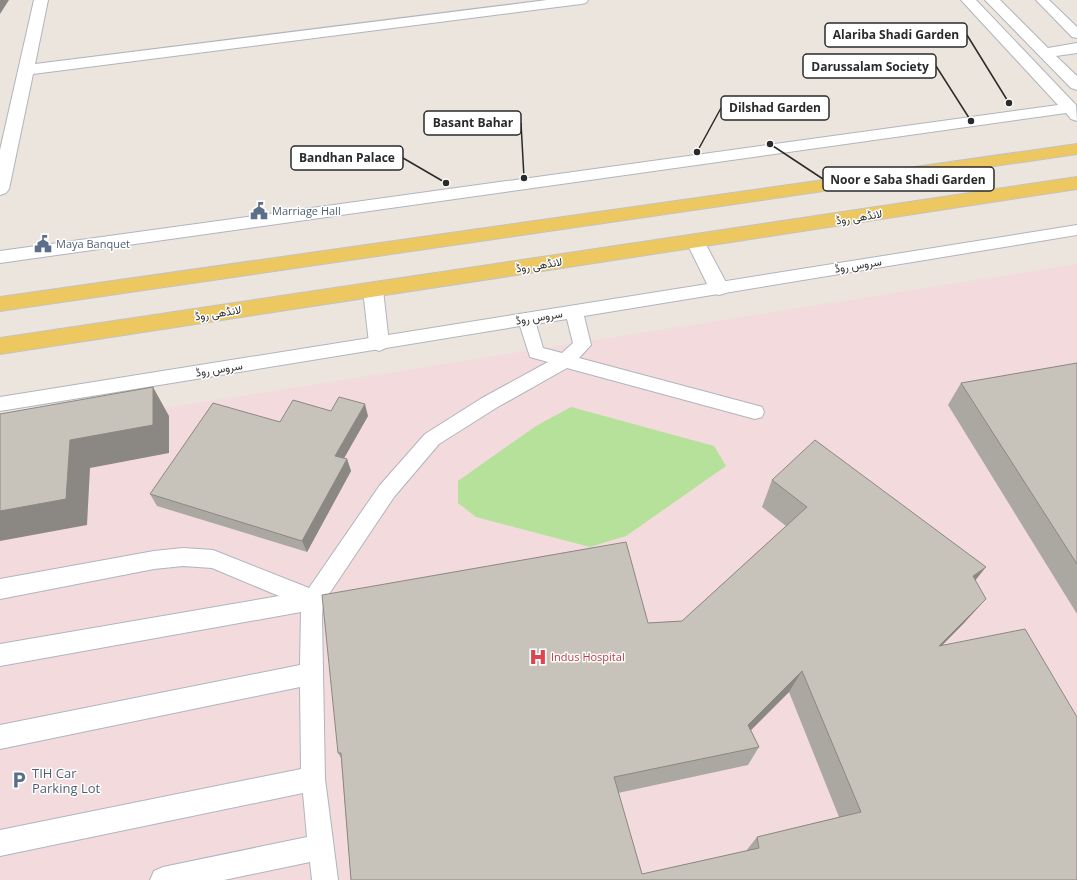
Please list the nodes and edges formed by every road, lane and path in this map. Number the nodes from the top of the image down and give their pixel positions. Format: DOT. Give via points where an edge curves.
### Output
graph roads {
  1 [pos="41,0"];
  2 [pos="580,0"];
  3 [pos="968,0"];
  4 [pos="992,0"];
  5 [pos="1042,0"];
  6 [pos="1077,34"];
  7 [pos="1077,48"];
  8 [pos="1045,53"];
  9 [pos="26,70"];
  10 [pos="1077,85"];
  11 [pos="1075,111"];
  12 [pos="1077,149"];
  13 [pos="1077,184"];
  14 [pos="0,189"];
  15 [pos="1077,230"];
  16 [pos="695,241"];
  17 [pos="0,257"];
  18 [pos="719,288"];
  19 [pos="373,290"];
  20 [pos="0,304"];
  21 [pos="574,312"];
  22 [pos="526,319"];
  23 [pos="379,343"];
  24 [pos="0,346"];
  25 [pos="565,361"];
  26 [pos="0,404"];
  27 [pos="754,412"];
  28 [pos="0,589"];
  29 [pos="313,600"];
  30 [pos="0,655"];
  31 [pos="312,674"];
  32 [pos="0,737"];
  33 [pos="313,779"];
  34 [pos="0,843"];
  35 [pos="321,847"];
  36 [pos="163,880"];
  37 [pos="325,880"];
  1 -- 9 [label="street"];
  2 -- 9 [label="street"];
  3 -- 11 [label="street"];
  4 -- 8 [label="street"];
  5 -- 6 [label="lane"];
  7 -- 8 [label="street"];
  8 -- 10 [label="street"];
  9 -- 14 [label="street"];
  11 -- 17 [label="street"];
  12 -- 20 [label="main road"];
  13 -- 16 [label="main road, لانڈھی روڈ"];
  15 -- 18 [label="lane, سروس روڈ"];
  16 -- 18 [label="street"];
  16 -- 19 [label="main road, لانڈھی روڈ"];
  18 -- 21 [label="lane, سروس روڈ"];
  19 -- 23 [label="street"];
  19 -- 24 [label="main road, لانڈھی روڈ"];
  21 -- 22 [label="lane, سروس روڈ"];
  21 -- 25 [label="lane" via="582,345"];
  22 -- 23 [label="lane, سروس روڈ"];
  22 -- 25 [label="lane" via="536,352"];
  23 -- 26 [label="lane, سروس روڈ"];
  25 -- 27 [label="lane"];
  25 -- 29 [label="lane" via="489,402 432,439 387,491"];
  28 -- 29 [label="lane" via="154,560 183,557 213,559"];
  29 -- 30 [label="lane"];
  29 -- 31 [label="lane"];
  31 -- 32 [label="lane"];
  31 -- 33 [label="lane"];
  33 -- 34 [label="lane"];
  33 -- 35 [label="lane"];
  35 -- 36 [label="lane"];
  35 -- 37 [label="lane"];
}
